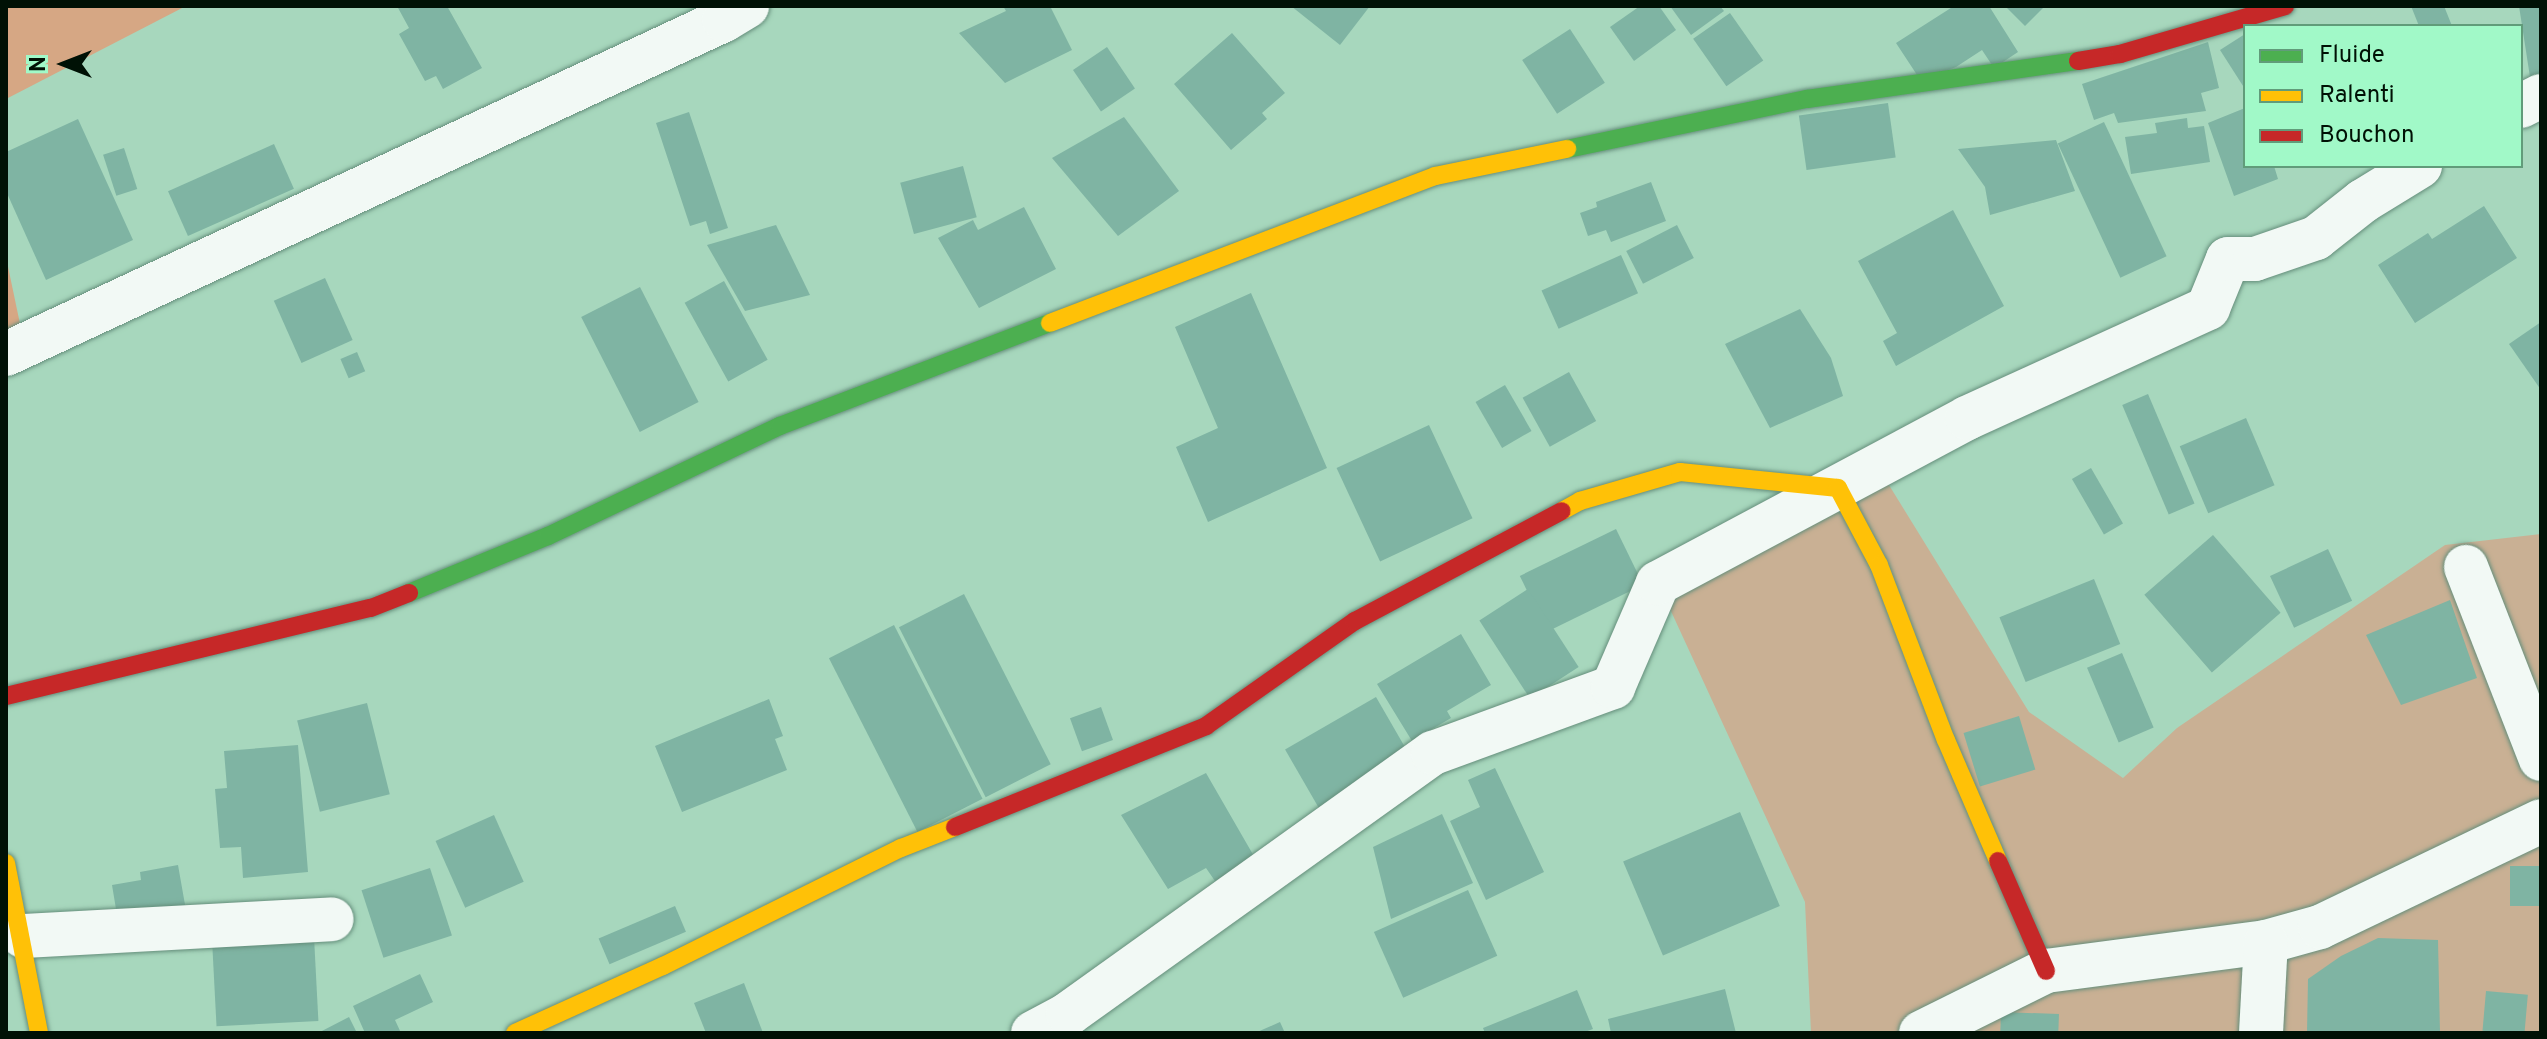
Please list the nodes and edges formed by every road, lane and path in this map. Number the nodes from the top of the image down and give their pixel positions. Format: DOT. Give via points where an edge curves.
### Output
graph roads {
  1 [pos="747,6"];
  2 [pos="2285,6"];
  3 [pos="2541,96"];
  4 [pos="2523,105"];
  5 [pos="2417,168"];
  6 [pos="6,354"];
  7 [pos="1838,488"];
  8 [pos="2466,567"];
  9 [pos="6,696"];
  10 [pos="2541,759"];
  11 [pos="2541,821"];
  12 [pos="6,863"];
  13 [pos="332,919"];
  14 [pos="23,936"];
  15 [pos="2266,942"];
  16 [pos="2046,971"];
  17 [pos="39,1033"];
  18 [pos="515,1033"];
  19 [pos="1033,1033"];
  20 [pos="1921,1033"];
  21 [pos="2261,1033"];
  1 -- 6 [label="street"];
  2 -- 9 [label="street" via="2120,54 1807,99 1435,176 780,426 548,536 371,608"];
  3 -- 4 [label="street"];
  5 -- 7 [label="street" via="2316,238 2255,259 2228,259 2208,308 1967,418"];
  7 -- 16 [label="street" via="1879,565 1946,740"];
  7 -- 18 [label="street" via="1680,472 1580,501 1355,621 1206,726 901,848"];
  7 -- 19 [label="street" via="1658,583 1613,687 1433,753 1068,1014"];
  8 -- 10 [label="street"];
  11 -- 15 [label="street" via="2320,927"];
  12 -- 14 [label="street"];
  13 -- 14 [label="street"];
  14 -- 17 [label="street"];
  15 -- 16 [label="street"];
  15 -- 21 [label="street"];
  16 -- 20 [label="street"];
}
